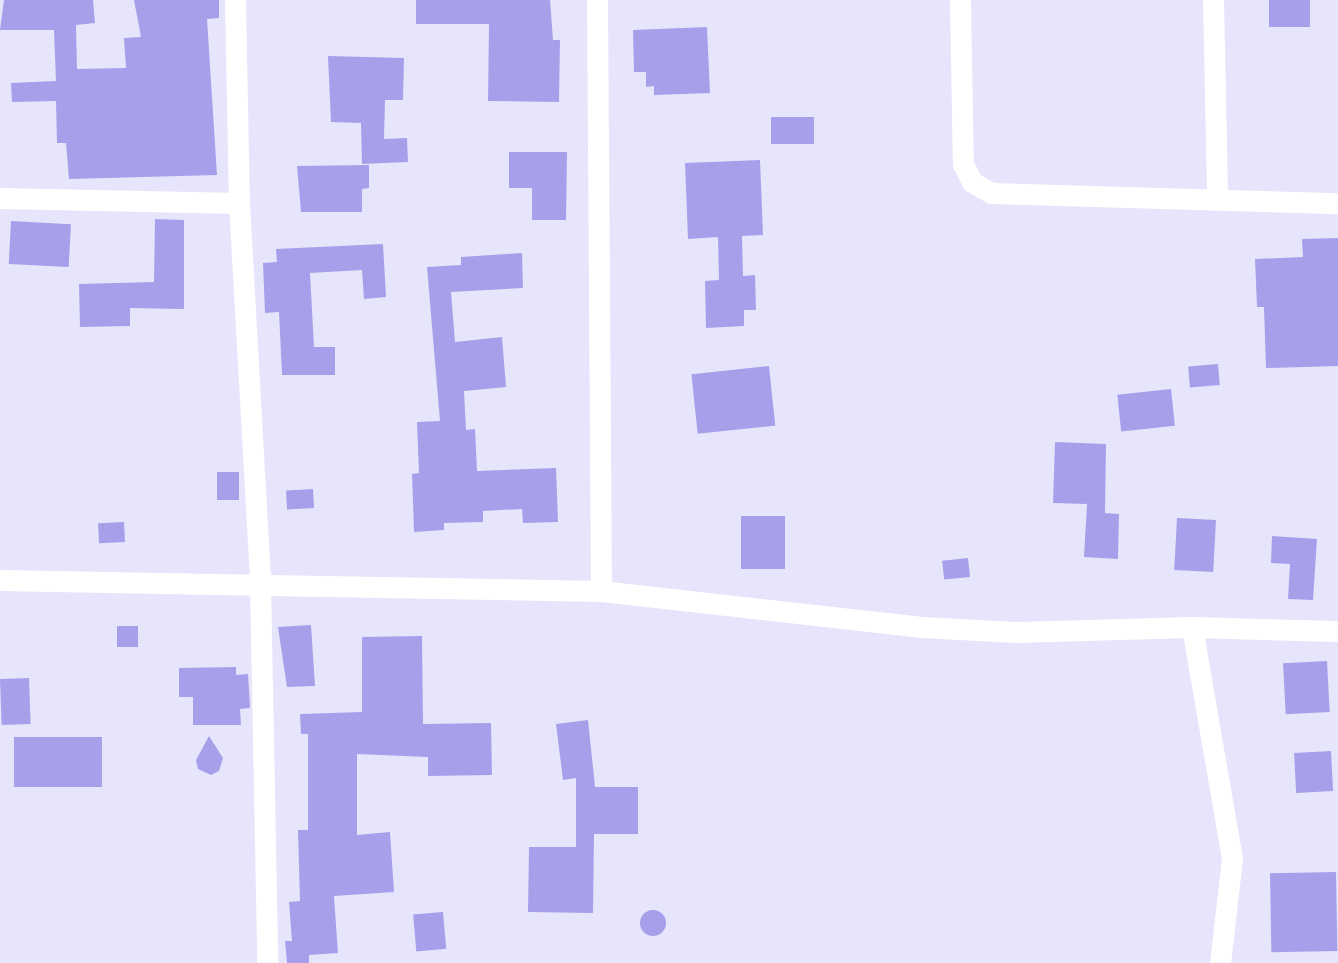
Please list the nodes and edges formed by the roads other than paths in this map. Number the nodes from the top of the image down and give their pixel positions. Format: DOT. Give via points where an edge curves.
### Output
graph roads {
  1 [pos="235,0"];
  2 [pos="597,0"];
  3 [pos="960,0"];
  4 [pos="1213,0"];
  5 [pos="0,198"];
  6 [pos="1217,199"];
  7 [pos="239,203"];
  8 [pos="1338,204"];
  9 [pos="0,580"];
  10 [pos="260,583"];
  11 [pos="600,591"];
  12 [pos="1192,627"];
  13 [pos="1338,632"];
  14 [pos="268,963"];
  15 [pos="1220,963"];
  1 -- 7 [label="street"];
  2 -- 11 [label="street"];
  3 -- 6 [label="street" via="963,164 972,182 991,193"];
  4 -- 6 [label="street"];
  5 -- 7 [label="street"];
  6 -- 8 [label="street"];
  7 -- 10 [label="street"];
  9 -- 10 [label="street"];
  10 -- 11 [label="street"];
  10 -- 14 [label="street"];
  11 -- 12 [label="street" via="922,627 1015,632"];
  12 -- 13 [label="street"];
  12 -- 15 [label="street" via="1232,858"];
}
